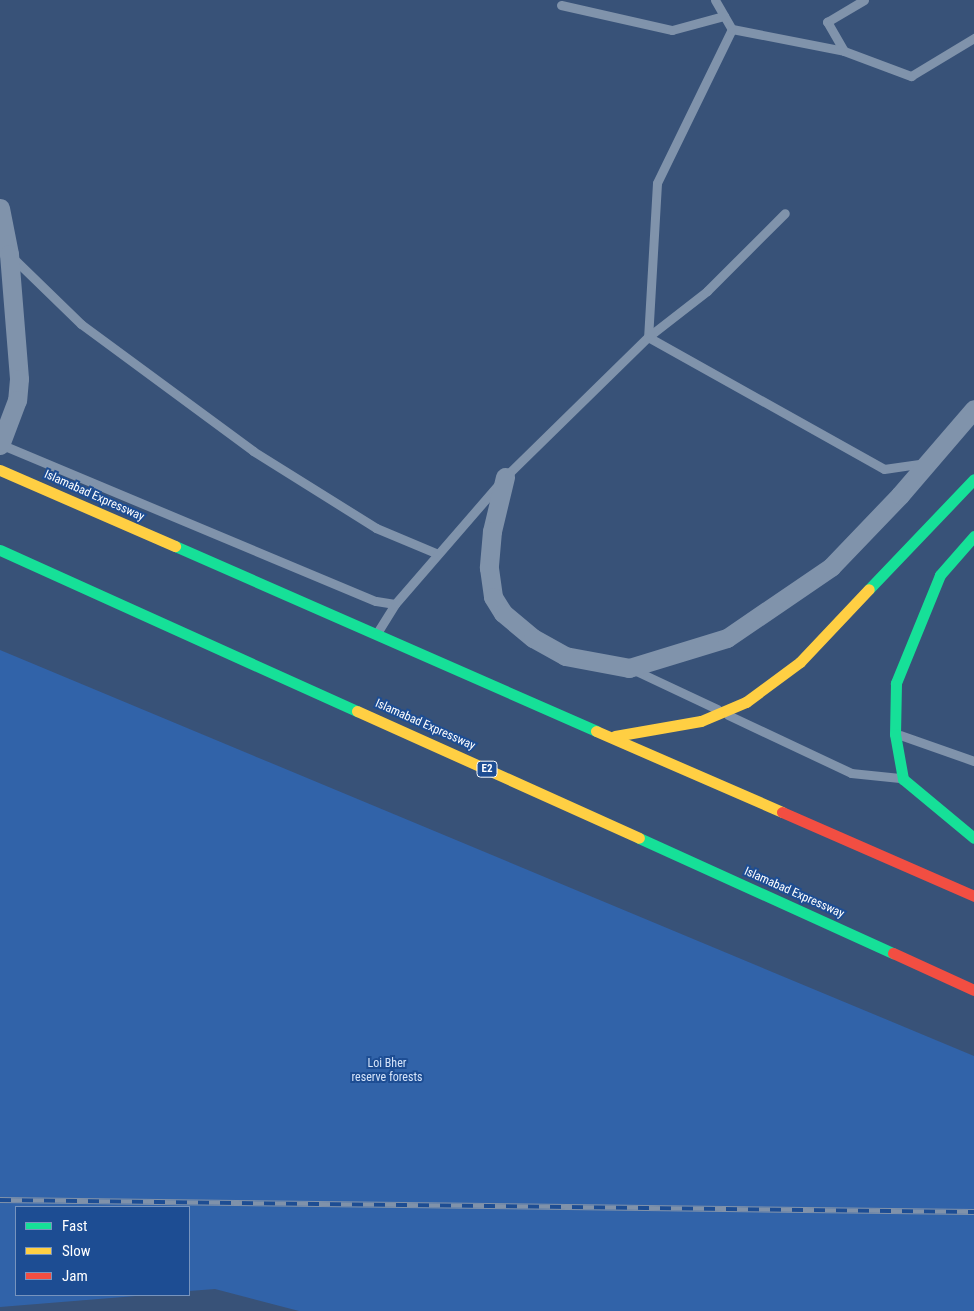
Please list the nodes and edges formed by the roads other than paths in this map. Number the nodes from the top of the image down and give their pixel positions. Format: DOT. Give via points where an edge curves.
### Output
graph roads {
  1 [pos="715,0"];
  2 [pos="864,0"];
  3 [pos="561,5"];
  4 [pos="724,16"];
  5 [pos="732,29"];
  6 [pos="974,38"];
  7 [pos="844,51"];
  8 [pos="0,208"];
  9 [pos="786,213"];
  10 [pos="9,254"];
  11 [pos="648,337"];
  12 [pos="974,409"];
  13 [pos="0,444"];
  14 [pos="927,462"];
  15 [pos="0,470"];
  16 [pos="505,478"];
  17 [pos="974,479"];
  18 [pos="974,536"];
  19 [pos="0,550"];
  20 [pos="438,554"];
  21 [pos="395,604"];
  22 [pos="377,633"];
  23 [pos="629,668"];
  24 [pos="722,712"];
  25 [pos="895,734"];
  26 [pos="615,736"];
  27 [pos="974,761"];
  28 [pos="903,779"];
  29 [pos="974,838"];
  30 [pos="974,896"];
  31 [pos="974,990"];
  1 -- 4 [label="lane"];
  2 -- 7 [label="lane" via="827,22"];
  3 -- 4 [label="lane" via="672,30"];
  4 -- 5 [label="lane"];
  5 -- 7 [label="lane"];
  5 -- 11 [label="lane" via="657,183"];
  6 -- 7 [label="lane" via="911,76"];
  8 -- 10 [label="street"];
  9 -- 11 [label="lane" via="707,291"];
  10 -- 13 [label="street" via="19,378 17,400"];
  10 -- 20 [label="lane" via="81,324 253,451 376,528"];
  11 -- 14 [label="lane" via="884,469"];
  11 -- 16 [label="lane"];
  12 -- 14 [label="street"];
  13 -- 21 [label="lane" via="376,601"];
  14 -- 23 [label="street" via="831,568 772,610 726,638"];
  15 -- 22 [label="main road, Islamabad Expressway"];
  16 -- 20 [label="lane"];
  16 -- 23 [label="street" via="492,531 489,568 493,597 503,614 532,638 565,656"];
  17 -- 24 [label="main road" via="800,662 746,702"];
  18 -- 25 [label="main road" via="940,575 896,683"];
  19 -- 31 [label="main road, Islamabad Expressway / E2"];
  20 -- 21 [label="lane"];
  21 -- 22 [label="lane"];
  22 -- 26 [label="main road, Islamabad Expressway"];
  23 -- 24 [label="lane"];
  24 -- 26 [label="main road" via="700,721"];
  24 -- 28 [label="lane" via="851,772"];
  25 -- 27 [label="lane"];
  25 -- 28 [label="main road"];
  26 -- 30 [label="main road, Islamabad Expressway"];
  28 -- 29 [label="main road"];
}
